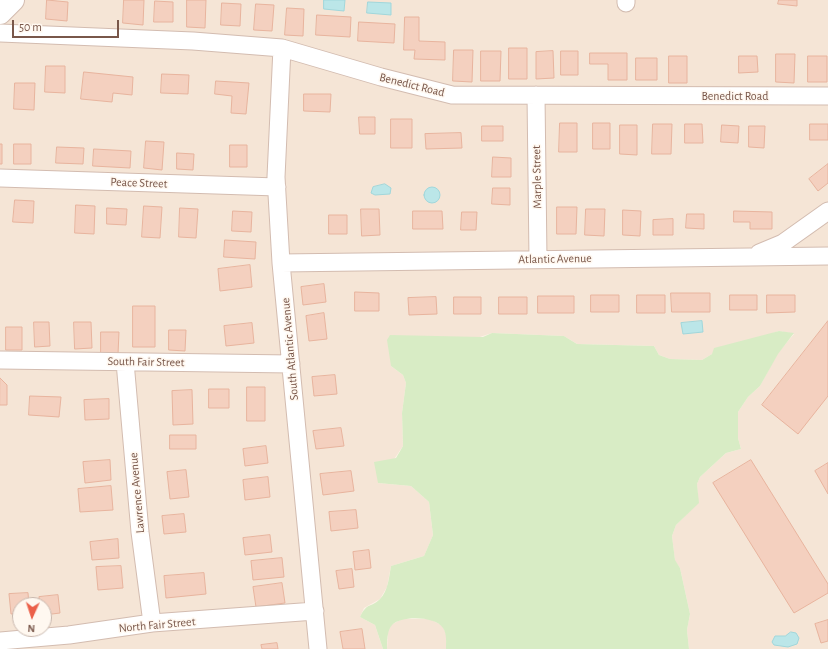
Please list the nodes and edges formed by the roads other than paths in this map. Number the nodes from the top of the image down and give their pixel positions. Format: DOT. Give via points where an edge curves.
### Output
graph roads {
  1 [pos="13,0"];
  2 [pos="0,13"];
  3 [pos="0,33"];
  4 [pos="282,48"];
  5 [pos="536,95"];
  6 [pos="828,96"];
  7 [pos="0,178"];
  8 [pos="277,187"];
  9 [pos="828,211"];
  10 [pos="828,256"];
  11 [pos="746,257"];
  12 [pos="538,259"];
  13 [pos="282,263"];
  14 [pos="0,360"];
  15 [pos="125,362"];
  16 [pos="291,364"];
  17 [pos="315,611"];
  18 [pos="152,623"];
  19 [pos="0,641"];
  20 [pos="318,649"];
  1 -- 2 [label="street"];
  3 -- 4 [label="street, Benedict Road"];
  4 -- 5 [label="street, Benedict Road" via="452,95"];
  4 -- 8 [label="street, South Atlantic Avenue"];
  5 -- 6 [label="street, Benedict Road"];
  5 -- 12 [label="street, Marple Street"];
  7 -- 8 [label="street, Peace Street"];
  8 -- 13 [label="street, South Atlantic Avenue"];
  9 -- 11 [label="street" via="783,243"];
  10 -- 11 [label="street, Atlantic Avenue"];
  11 -- 12 [label="street, Atlantic Avenue"];
  12 -- 13 [label="street, Atlantic Avenue"];
  13 -- 16 [label="street, South Atlantic Avenue"];
  14 -- 15 [label="street, South Fair Street"];
  15 -- 16 [label="street, South Fair Street"];
  15 -- 18 [label="street, Lawrence Avenue" via="140,532"];
  16 -- 17 [label="street, South Atlantic Avenue"];
  17 -- 18 [label="street, North Fair Street"];
  17 -- 20 [label="street, South Atlantic Avenue"];
  18 -- 19 [label="street, North Fair Street" via="69,635"];
}
